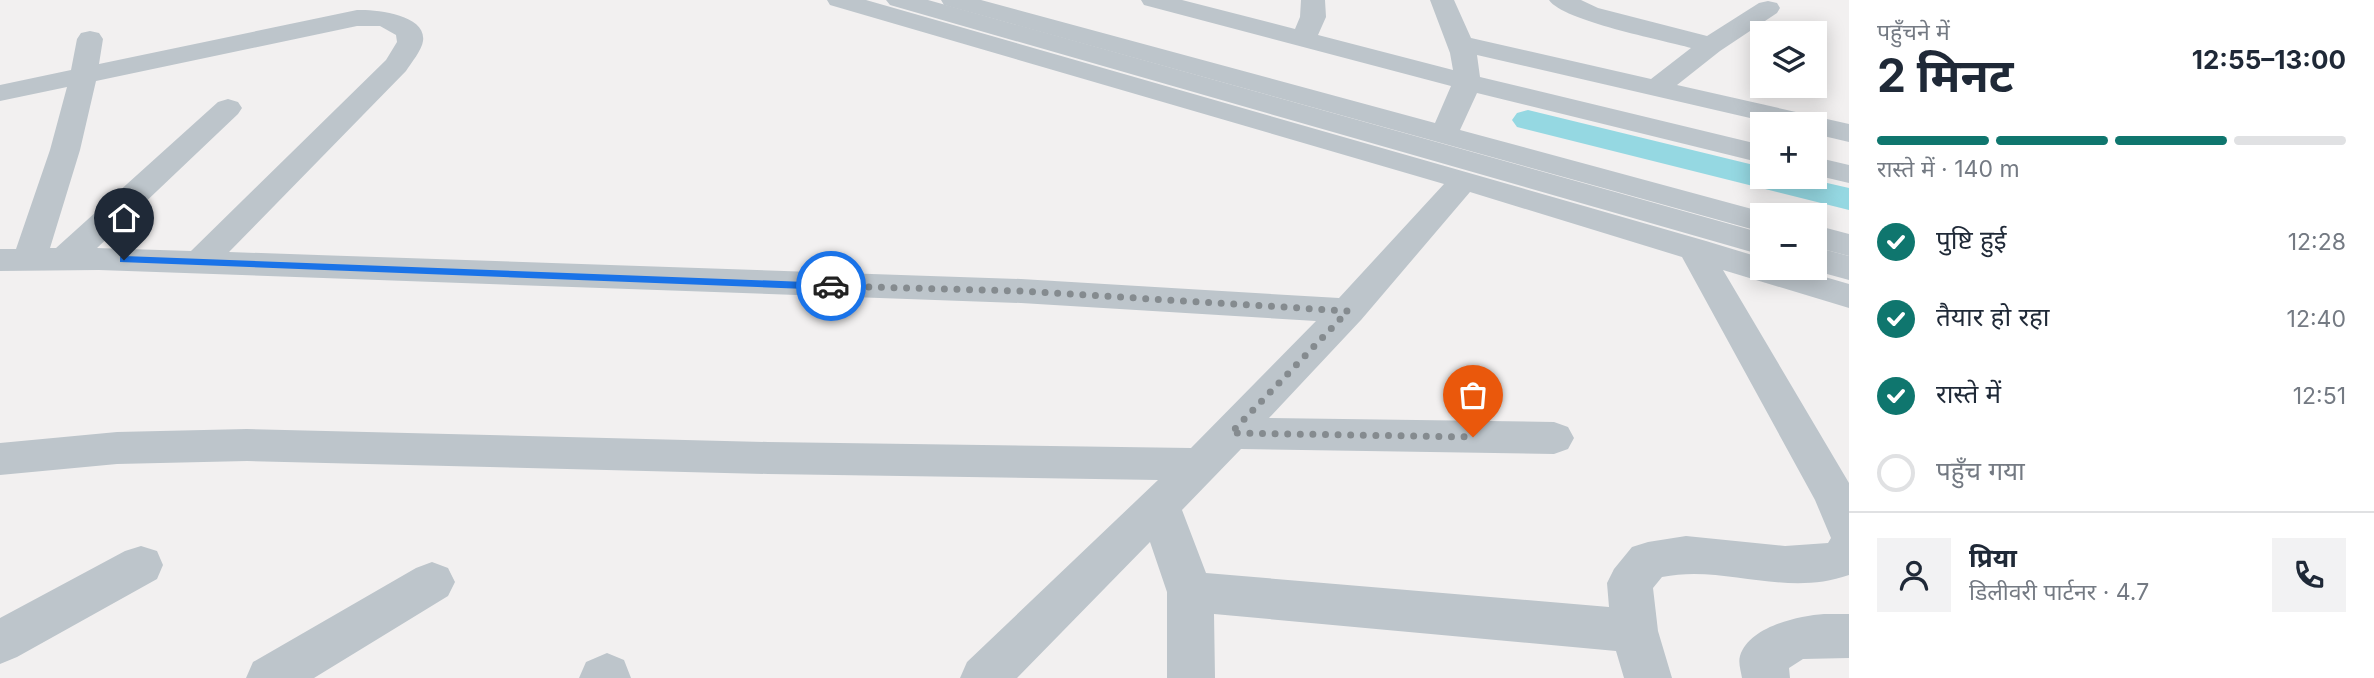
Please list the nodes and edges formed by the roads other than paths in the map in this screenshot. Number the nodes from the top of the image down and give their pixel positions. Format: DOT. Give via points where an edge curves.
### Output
graph roads {
  1 [pos="839,0"];
  2 [pos="899,0"];
  3 [pos="953,0"];
  4 [pos="1153,0"];
  5 [pos="1313,0"];
  6 [pos="1442,0"];
  7 [pos="1561,0"];
  8 [pos="1769,8"];
  9 [pos="90,39"];
  10 [pos="1304,39"];
  11 [pos="1460,43"];
  12 [pos="1711,45"];
  13 [pos="85,74"];
  14 [pos="1656,88"];
  15 [pos="0,93"];
  16 [pos="1458,105"];
  17 [pos="228,108"];
  18 [pos="1758,112"];
  19 [pos="1827,128"];
  20 [pos="1849,133"];
  21 [pos="1750,152"];
  22 [pos="1827,169"];
  23 [pos="1849,174"];
  24 [pos="1464,180"];
  25 [pos="1750,217"];
  26 [pos="1827,239"];
  27 [pos="1750,241"];
  28 [pos="1849,245"];
  29 [pos="1694,249"];
  30 [pos="66,258"];
  31 [pos="15,259"];
  32 [pos="1827,262"];
  33 [pos="198,264"];
  34 [pos="1849,268"];
  35 [pos="1849,296"];
  36 [pos="1348,311"];
  37 [pos="1231,433"];
  38 [pos="1554,438"];
  39 [pos="0,459"];
  40 [pos="1201,464"];
  41 [pos="1159,505"];
  42 [pos="1849,531"];
  43 [pos="1849,545"];
  44 [pos="141,565"];
  45 [pos="432,582"];
  46 [pos="1190,592"];
  47 [pos="1634,631"];
  48 [pos="1849,636"];
  49 [pos="0,642"];
  50 [pos="270,678"];
  51 [pos="984,678"];
  52 [pos="1191,678"];
  53 [pos="1648,678"];
  54 [pos="1766,678"];
  1 -- 24 [label="street"];
  2 -- 27 [label="street"];
  3 -- 16 [label="street"];
  4 -- 10 [label="street"];
  5 -- 10 [label="street"];
  6 -- 11 [label="street"];
  7 -- 12 [label="street" via="1589,13"];
  8 -- 12 [label="street"];
  9 -- 13 [label="street"];
  10 -- 16 [label="street"];
  11 -- 14 [label="street"];
  11 -- 16 [label="street" via="1466,58"];
  12 -- 14 [label="street"];
  13 -- 15 [label="street"];
  13 -- 31 [label="street" via="64,157"];
  13 -- 33 [label="street" via="357,18 397,21 409,32 410,42 396,65"];
  14 -- 18 [label="street"];
  16 -- 21 [label="street"];
  16 -- 25 [label="street"];
  17 -- 30 [label="street"];
  19 -- 20 [label="street"];
  22 -- 23 [label="street"];
  24 -- 29 [label="street"];
  24 -- 36 [label="street"];
  26 -- 28 [label="street"];
  29 -- 35 [label="street"];
  29 -- 42 [label="street" via="1835,497"];
  30 -- 31 [label="street"];
  30 -- 33 [label="street"];
  32 -- 34 [label="street"];
  33 -- 36 [label="street" via="1021,291"];
  36 -- 37 [label="street"];
  37 -- 38 [label="street"];
  37 -- 40 [label="street"];
  39 -- 40 [label="street" via="117,448 247,446"];
  40 -- 41 [label="street"];
  41 -- 46 [label="street"];
  41 -- 51 [label="street"];
  43 -- 47 [label="street" via="1844,558 1824,565 1782,566 1685,555 1648,561 1630,583"];
  44 -- 49 [label="street"];
  45 -- 50 [label="street"];
  46 -- 47 [label="street"];
  46 -- 52 [label="street"];
  47 -- 53 [label="street"];
  48 -- 54 [label="street" via="1814,634 1783,643 1763,659"];
}
